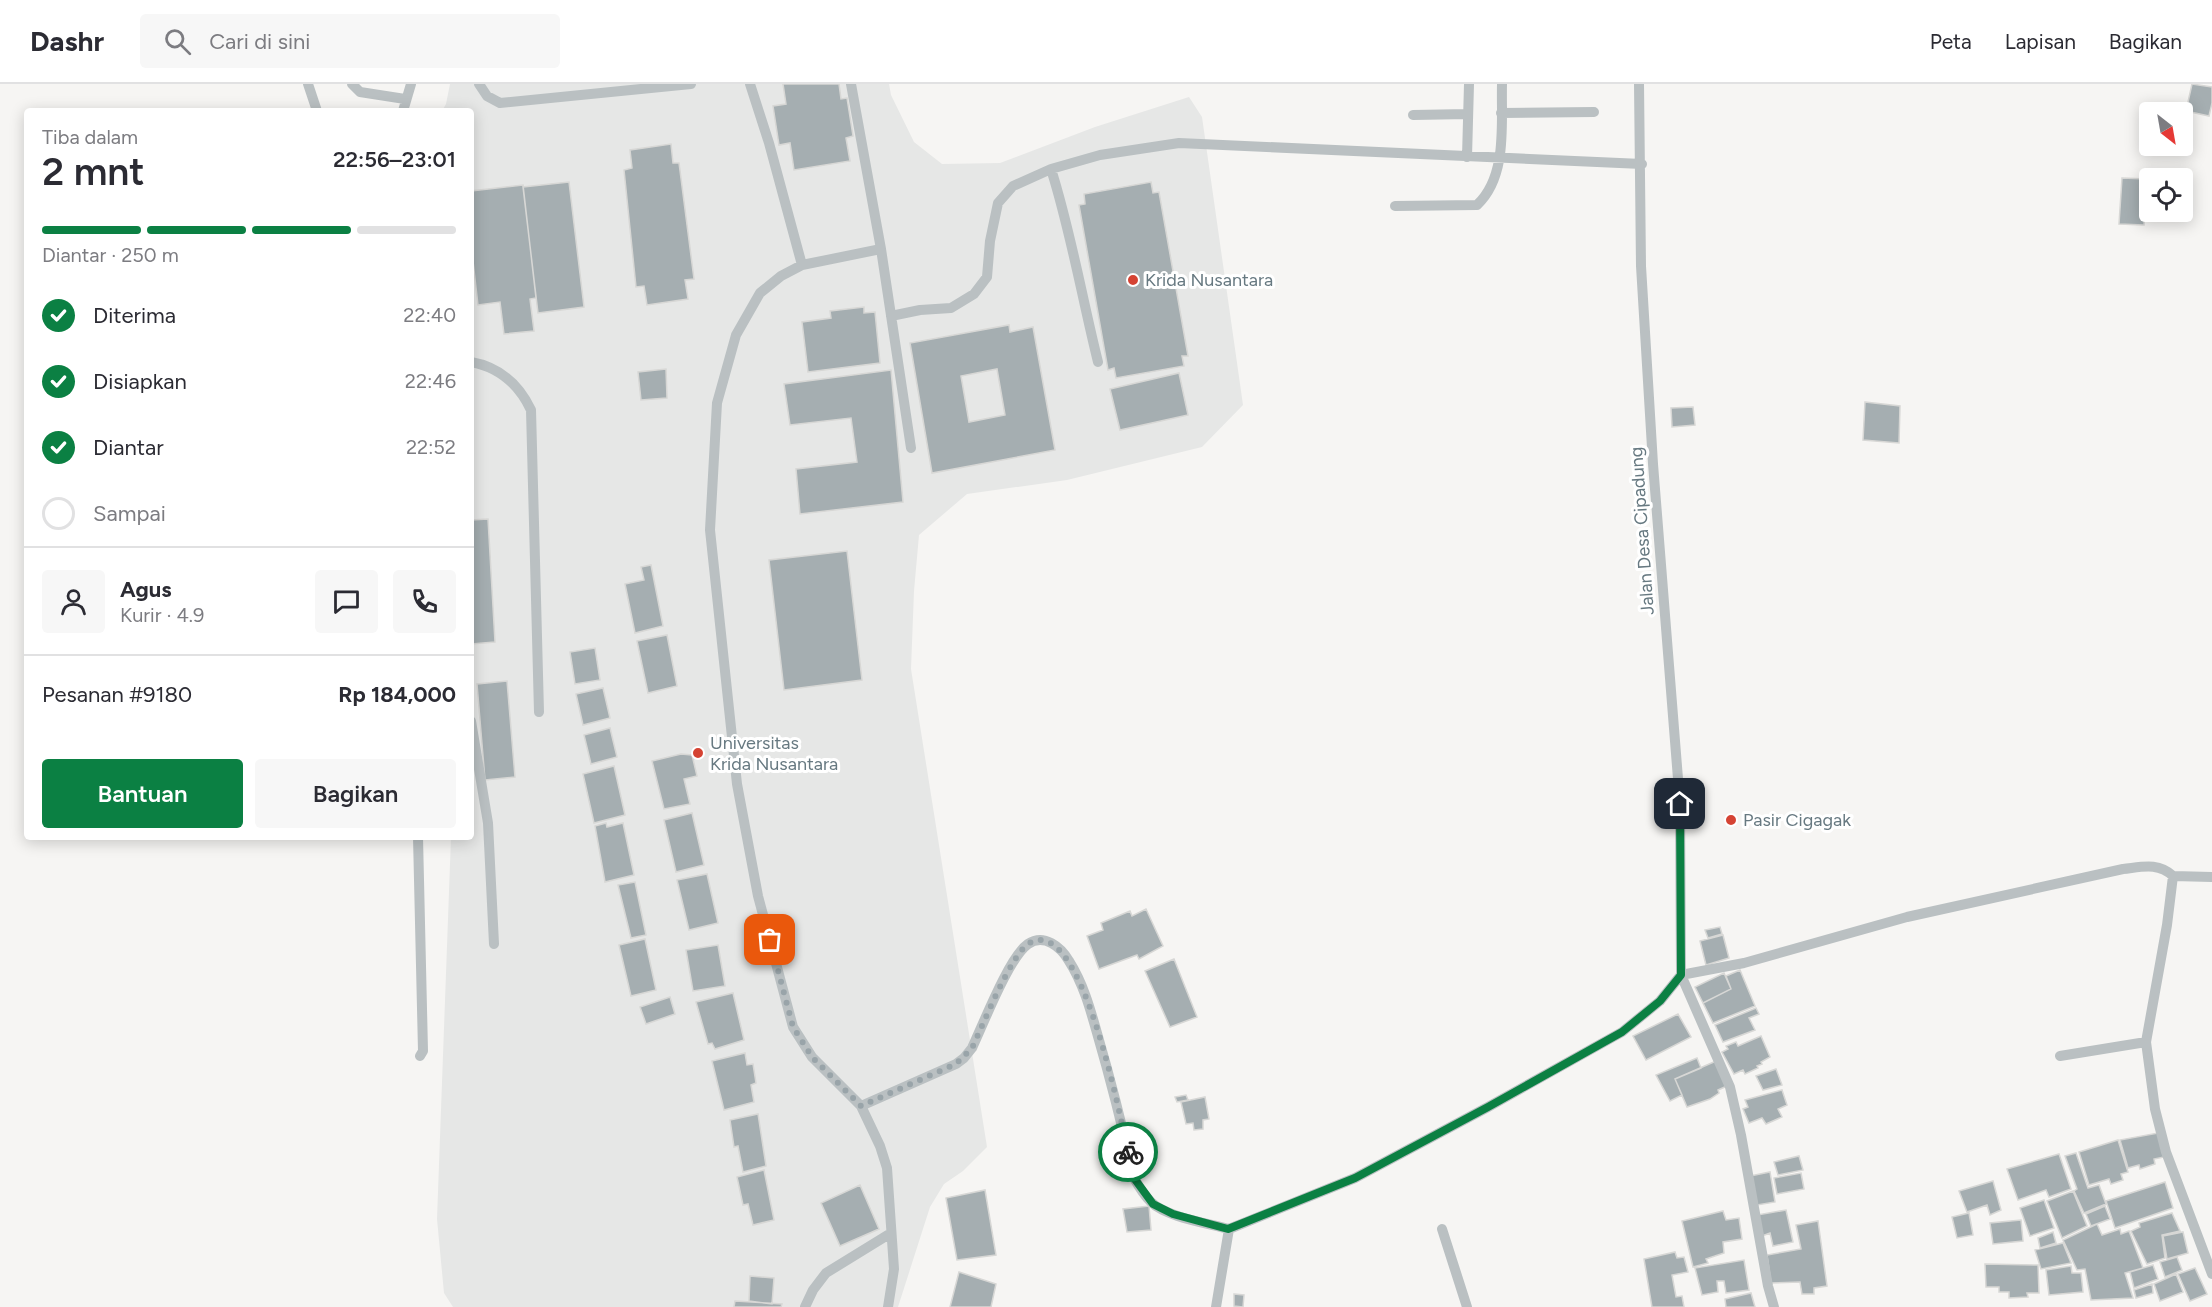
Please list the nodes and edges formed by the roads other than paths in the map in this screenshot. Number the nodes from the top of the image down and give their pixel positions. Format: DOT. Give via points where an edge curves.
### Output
graph roads {
  1 [pos="308,84"];
  2 [pos="352,84"];
  3 [pos="411,84"];
  4 [pos="479,84"];
  5 [pos="691,84"];
  6 [pos="750,84"];
  7 [pos="850,84"];
  8 [pos="1469,84"];
  9 [pos="1502,84"];
  10 [pos="1639,84"];
  11 [pos="679,85"];
  12 [pos="405,99"];
  13 [pos="316,108"];
  14 [pos="404,108"];
  15 [pos="1594,112"];
  16 [pos="1501,113"];
  17 [pos="1468,114"];
  18 [pos="1413,115"];
  19 [pos="1467,157"];
  20 [pos="1500,158"];
  21 [pos="1642,165"];
  22 [pos="1050,169"];
  23 [pos="1395,206"];
  24 [pos="880,249"];
  25 [pos="802,265"];
  26 [pos="891,316"];
  27 [pos="474,362"];
  28 [pos="1098,362"];
  29 [pos="911,448"];
  30 [pos="539,712"];
  31 [pos="474,740"];
  32 [pos="418,840"];
  33 [pos="2173,876"];
  34 [pos="2212,877"];
  35 [pos="494,944"];
  36 [pos="1681,975"];
  37 [pos="2146,1042"];
  38 [pos="420,1056"];
  39 [pos="2060,1056"];
  40 [pos="861,1106"];
  41 [pos="1228,1229"];
  42 [pos="1442,1229"];
  43 [pos="891,1233"];
  44 [pos="2212,1274"];
  45 [pos="805,1307"];
  46 [pos="888,1307"];
  47 [pos="1216,1307"];
  48 [pos="1467,1307"];
  49 [pos="1774,1307"];
  1 -- 13 [label="street"];
  2 -- 12 [label="street" via="360,92"];
  3 -- 12 [label="street"];
  4 -- 11 [label="street" via="487,96 500,103"];
  5 -- 11 [label="street"];
  6 -- 25 [label="street"];
  7 -- 24 [label="street"];
  8 -- 17 [label="street"];
  9 -- 16 [label="street"];
  10 -- 21 [label="street, Jalan Desa Cipadung"];
  12 -- 14 [label="street"];
  15 -- 16 [label="street"];
  16 -- 20 [label="street"];
  17 -- 18 [label="street"];
  17 -- 19 [label="street"];
  19 -- 20 [label="street"];
  19 -- 22 [label="street" via="1179,143 1100,155"];
  20 -- 21 [label="street"];
  20 -- 23 [label="street" via="1487,196 1477,205"];
  21 -- 36 [label="street, Jalan Desa Cipadung" via="1641,266 1680,804"];
  22 -- 26 [label="street" via="1013,186 998,203 987,277 974,294 951,308"];
  22 -- 28 [label="street" via="1065,213"];
  24 -- 25 [label="street"];
  24 -- 26 [label="street"];
  25 -- 40 [label="street" via="760,293 736,336 717,403 710,530 737,784 758,896 793,1027 812,1057"];
  26 -- 29 [label="street"];
  27 -- 30 [label="street" via="508,378 523,393 531,410"];
  31 -- 35 [label="street" via="488,823"];
  32 -- 38 [label="street" via="423,1051"];
  33 -- 34 [label="street"];
  33 -- 36 [label="street" via="2165,868 2123,869 1907,917 1744,963"];
  33 -- 37 [label="street"];
  36 -- 41 [label="street" via="1660,1001 1622,1032 1355,1178"];
  36 -- 49 [label="street" via="1730,1087"];
  37 -- 39 [label="street"];
  37 -- 44 [label="street" via="2155,1109 2166,1152"];
  40 -- 41 [label="street" via="964,1058 1014,959 1028,944 1050,942 1069,961 1086,994 1134,1178 1141,1191 1153,1204 1173,1214"];
  40 -- 43 [label="street" via="887,1168"];
  41 -- 47 [label="street"];
  42 -- 48 [label="street"];
  43 -- 45 [label="street" via="826,1272"];
  43 -- 46 [label="street" via="894,1269"];
}
